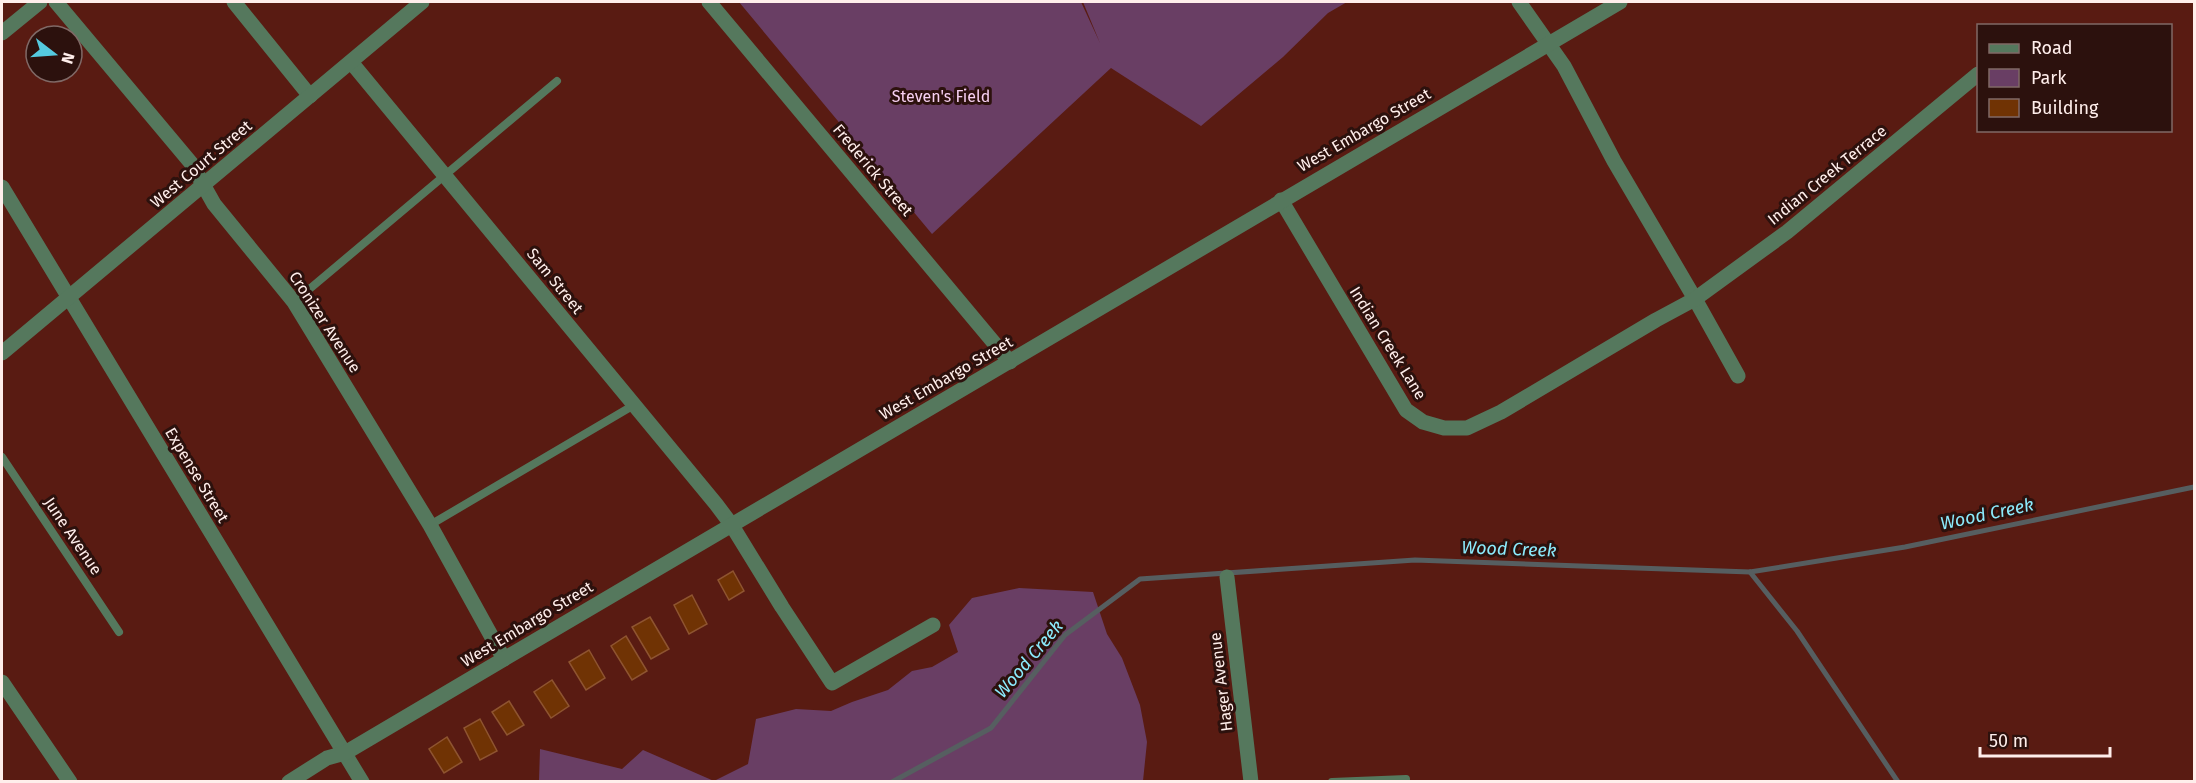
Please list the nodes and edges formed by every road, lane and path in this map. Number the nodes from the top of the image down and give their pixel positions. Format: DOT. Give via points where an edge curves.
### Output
graph roads {
  1 [pos="40,2"];
  2 [pos="56,2"];
  3 [pos="234,2"];
  4 [pos="422,2"];
  5 [pos="709,2"];
  6 [pos="1519,2"];
  7 [pos="1620,2"];
  8 [pos="2,33"];
  9 [pos="1549,43"];
  10 [pos="351,62"];
  11 [pos="1977,75"];
  12 [pos="557,81"];
  13 [pos="310,96"];
  14 [pos="445,176"];
  15 [pos="203,185"];
  16 [pos="2,187"];
  17 [pos="1281,200"];
  18 [pos="68,298"];
  19 [pos="1695,299"];
  20 [pos="294,302"];
  21 [pos="2,353"];
  22 [pos="1010,362"];
  23 [pos="1738,376"];
  24 [pos="634,405"];
  25 [pos="2,457"];
  26 [pos="731,524"];
  27 [pos="430,525"];
  28 [pos="1227,578"];
  29 [pos="933,625"];
  30 [pos="119,632"];
  31 [pos="504,659"];
  32 [pos="2,682"];
  33 [pos="345,753"];
  34 [pos="1406,778"];
  35 [pos="70,782"];
  36 [pos="289,782"];
  37 [pos="362,782"];
  38 [pos="1251,782"];
  39 [pos="1332,782"];
  1 -- 8 [label="street"];
  2 -- 15 [label="street, Cronizer Avenue" via="191,162"];
  3 -- 13 [label="street"];
  4 -- 10 [label="street, West Court Street"];
  5 -- 22 [label="street, Frederick Street"];
  6 -- 9 [label="street"];
  7 -- 9 [label="street, West Embargo Street"];
  9 -- 17 [label="street, West Embargo Street"];
  9 -- 19 [label="street"];
  10 -- 13 [label="street, West Court Street"];
  10 -- 14 [label="street, Sam Street"];
  11 -- 19 [label="street, Indian Creek Terrace" via="1787,232"];
  12 -- 14 [label="lane"];
  13 -- 15 [label="street, West Court Street"];
  14 -- 20 [label="lane"];
  14 -- 24 [label="street, Sam Street"];
  15 -- 18 [label="street, West Court Street"];
  15 -- 20 [label="street, Cronizer Avenue"];
  16 -- 18 [label="street, Expense Street"];
  17 -- 19 [label="street, Indian Creek Lane" via="1406,410 1423,422 1444,428 1467,428 1501,412"];
  17 -- 22 [label="street, West Embargo Street"];
  18 -- 21 [label="street, West Court Street"];
  18 -- 33 [label="street, Expense Street"];
  19 -- 23 [label="street"];
  20 -- 27 [label="street, Cronizer Avenue"];
  22 -- 26 [label="street, West Embargo Street"];
  24 -- 26 [label="street, Sam Street"];
  24 -- 27 [label="lane"];
  25 -- 30 [label="lane, June Avenue"];
  26 -- 29 [label="street, Sam Street" via="832,683"];
  26 -- 31 [label="street, West Embargo Street"];
  27 -- 31 [label="street, Cronizer Avenue"];
  28 -- 38 [label="street, Hager Avenue"];
  31 -- 33 [label="street, West Embargo Street"];
  32 -- 35 [label="street"];
  33 -- 36 [label="street, West Embargo Street" via="327,758"];
  33 -- 37 [label="street, Expense Street"];
  34 -- 39 [label="lane"];
}
